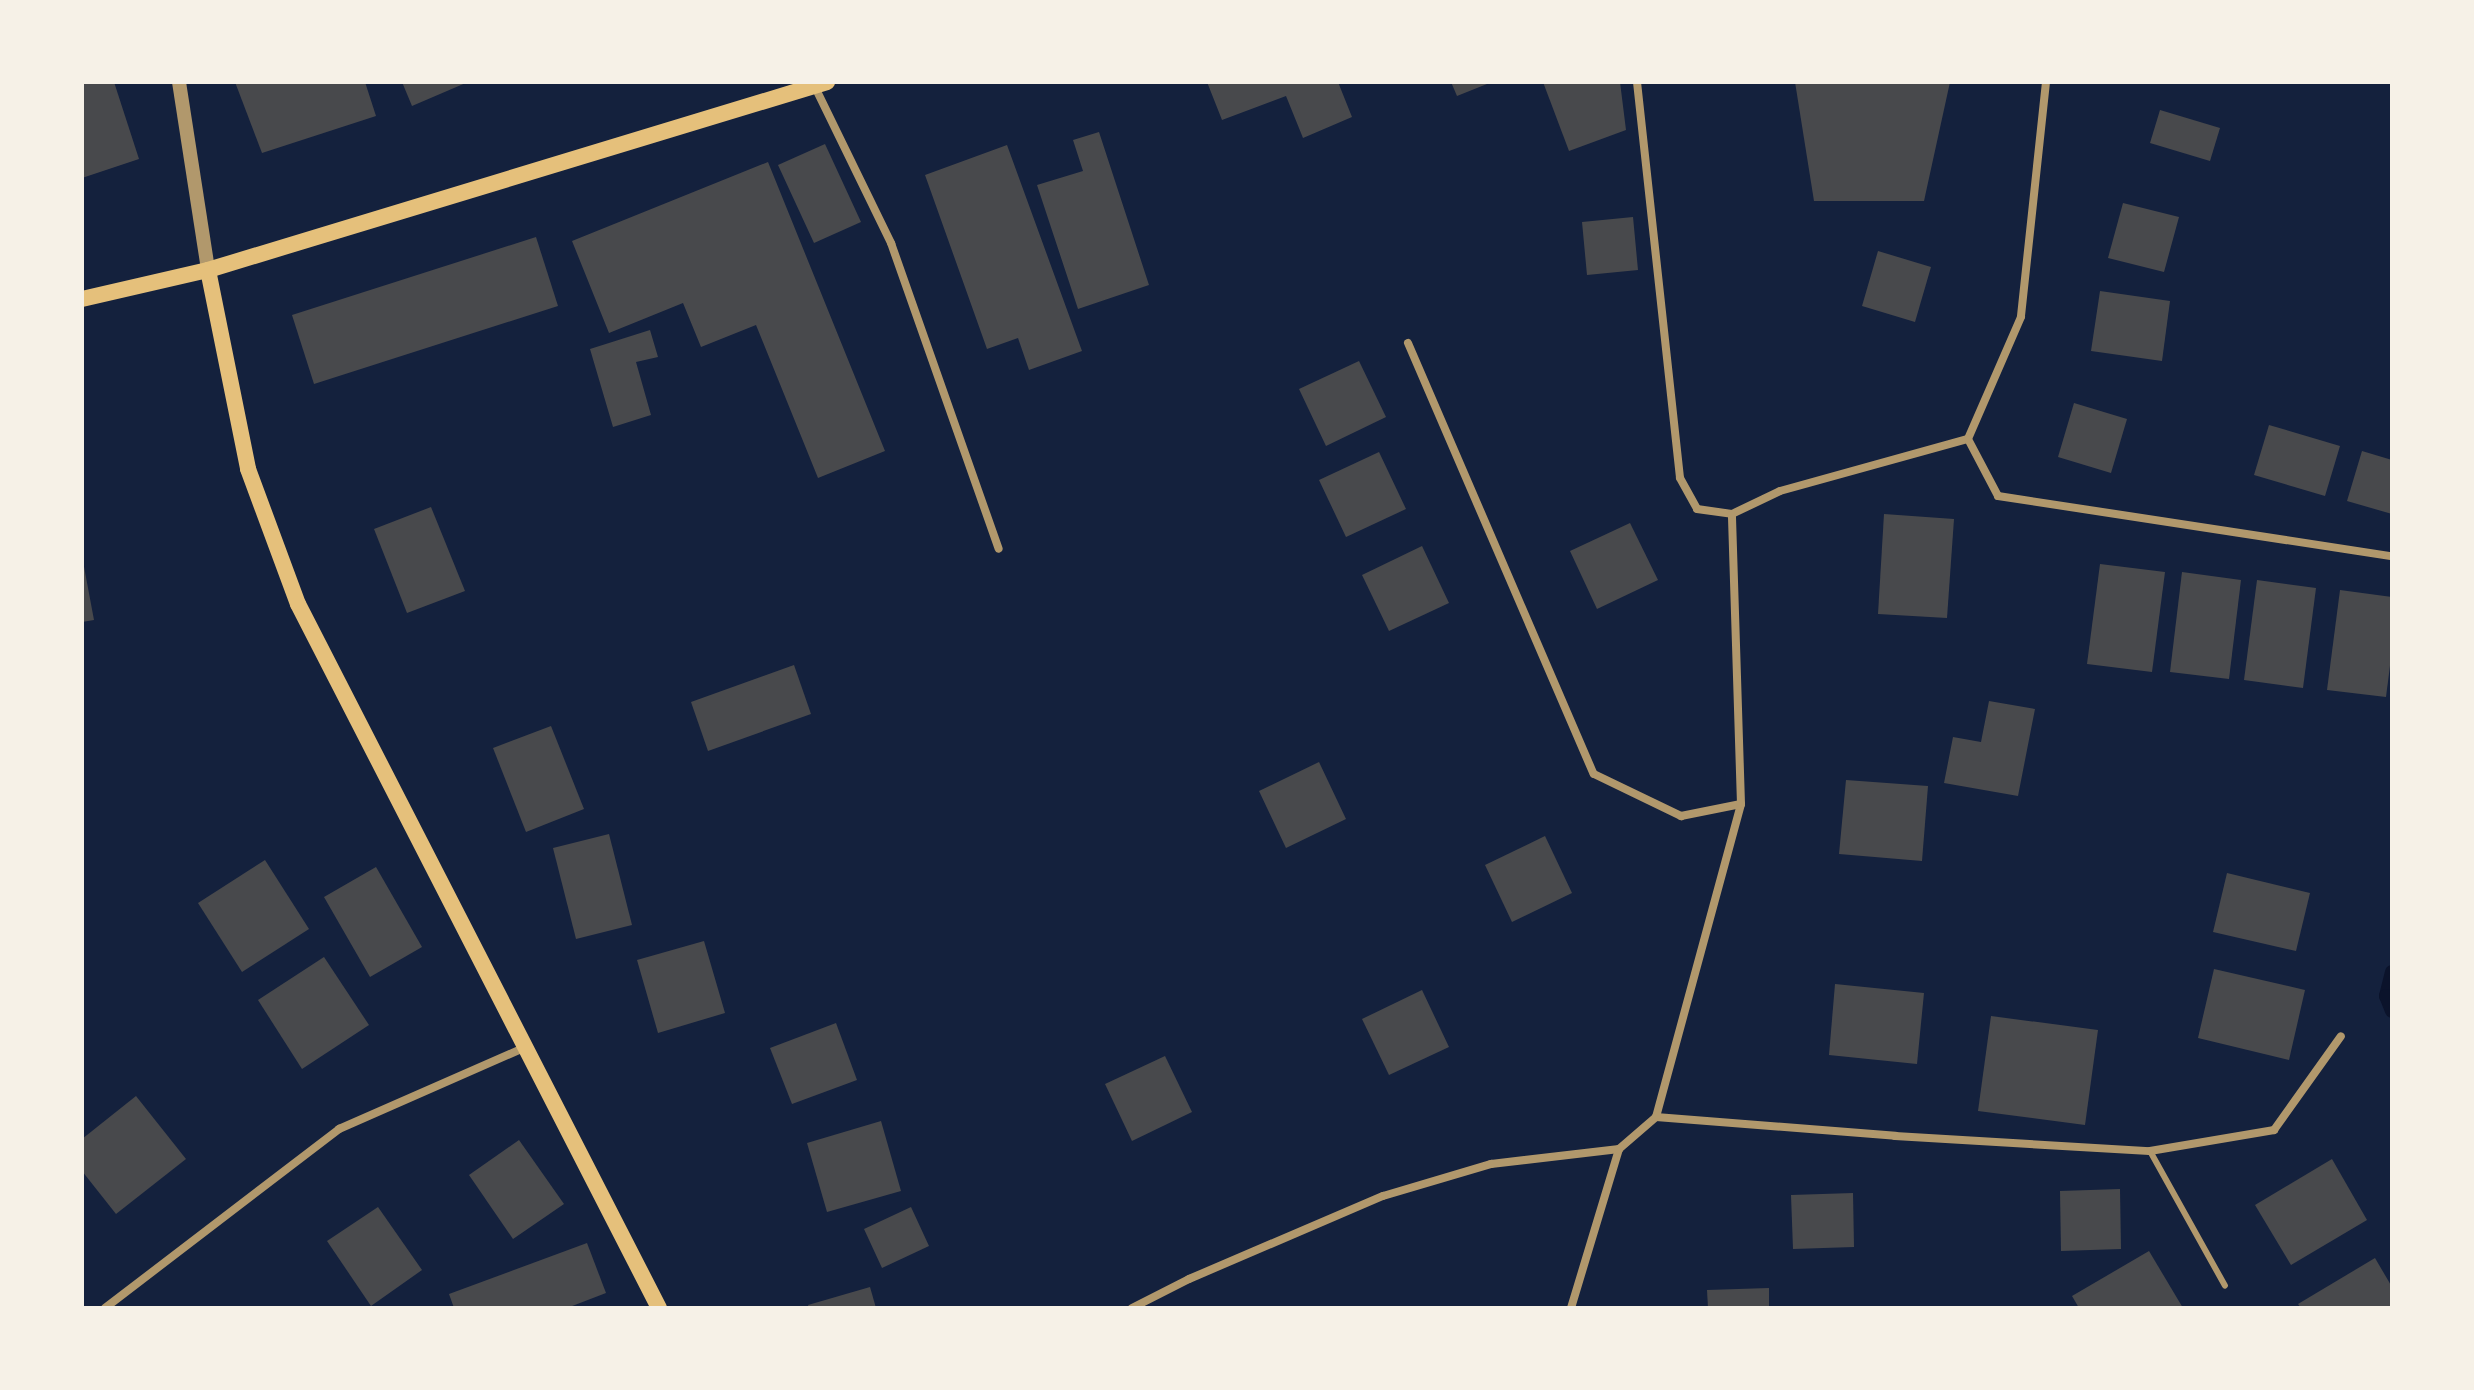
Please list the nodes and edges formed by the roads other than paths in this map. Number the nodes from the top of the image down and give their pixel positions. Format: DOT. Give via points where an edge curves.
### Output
graph roads {
  1 [pos="179,82"];
  2 [pos="1637,82"];
  3 [pos="2046,82"];
  4 [pos="819,84"];
  5 [pos="208,270"];
  6 [pos="82,299"];
  7 [pos="1408,343"];
  8 [pos="1968,439"];
  9 [pos="1732,514"];
  10 [pos="999,549"];
  11 [pos="2392,556"];
  12 [pos="1741,804"];
  13 [pos="2341,1036"];
  14 [pos="527,1046"];
  15 [pos="1656,1117"];
  16 [pos="1619,1149"];
  17 [pos="2150,1151"];
  18 [pos="2225,1286"];
  19 [pos="105,1308"];
  20 [pos="659,1308"];
  21 [pos="1132,1308"];
  22 [pos="1571,1308"];
  1 -- 5 [label="street"];
  2 -- 9 [label="street" via="1680,478 1697,509"];
  3 -- 8 [label="street" via="2021,317"];
  4 -- 5 [label="main road"];
  4 -- 10 [label="street" via="891,243"];
  5 -- 6 [label="main road"];
  5 -- 14 [label="main road" via="248,469 298,604"];
  7 -- 12 [label="street" via="1594,774 1681,816"];
  8 -- 9 [label="street" via="1780,491"];
  8 -- 11 [label="street" via="1998,496"];
  9 -- 12 [label="street"];
  12 -- 15 [label="street"];
  13 -- 17 [label="street" via="2274,1130"];
  14 -- 19 [label="street" via="339,1129"];
  14 -- 20 [label="main road"];
  15 -- 16 [label="street"];
  15 -- 17 [label="street"];
  16 -- 21 [label="street" via="1491,1164 1383,1196"];
  16 -- 22 [label="street"];
  17 -- 18 [label="lane"];
}
